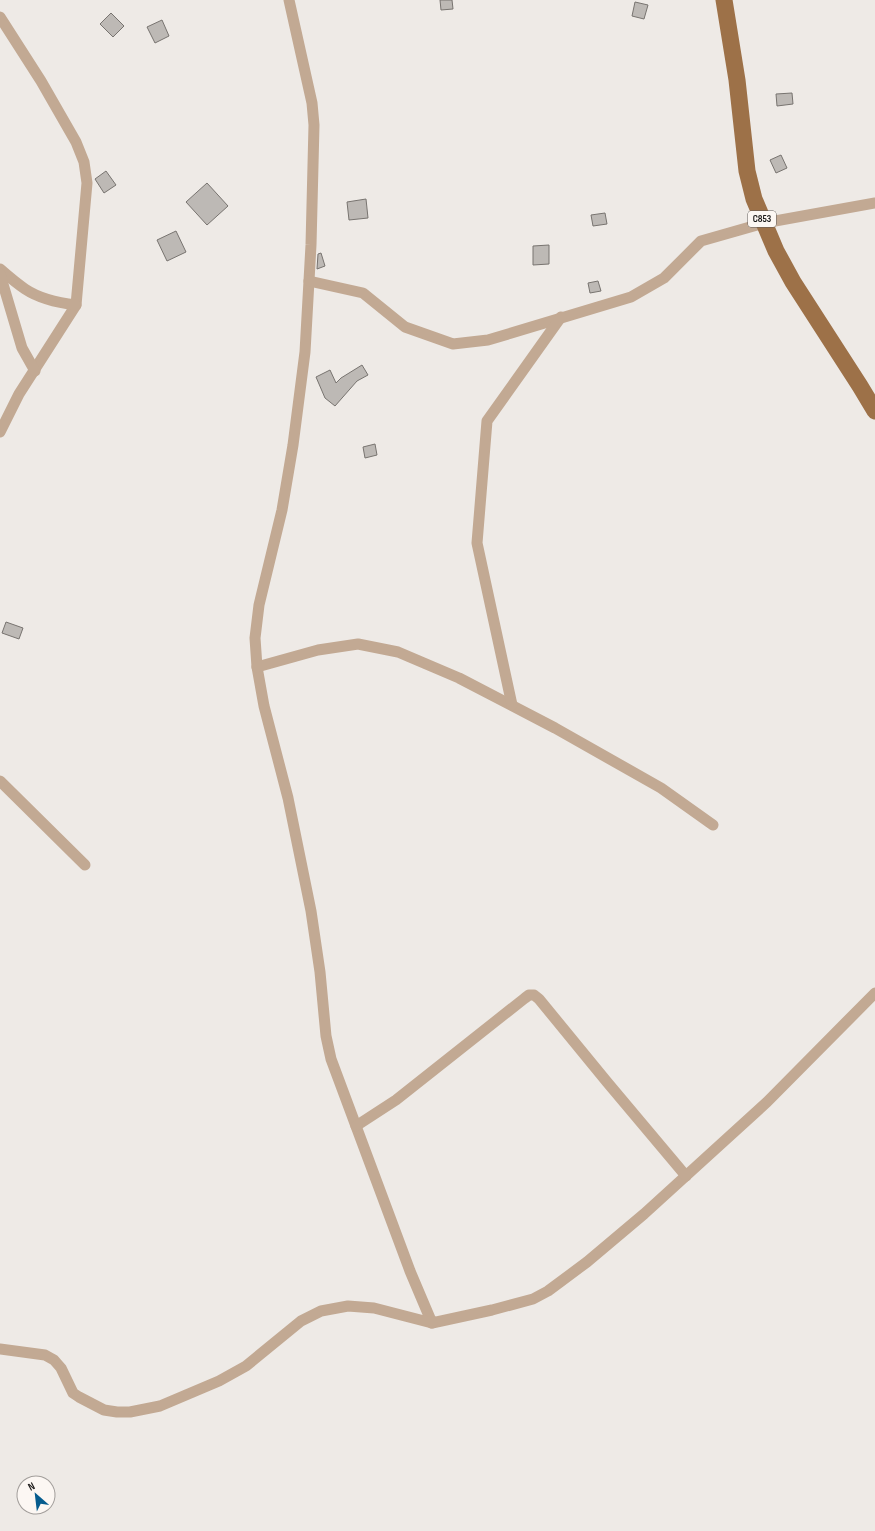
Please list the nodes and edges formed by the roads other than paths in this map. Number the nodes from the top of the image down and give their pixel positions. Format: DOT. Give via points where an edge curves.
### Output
graph roads {
  1 [pos="288,0"];
  2 [pos="724,0"];
  3 [pos="0,16"];
  4 [pos="875,204"];
  5 [pos="764,223"];
  6 [pos="0,269"];
  7 [pos="0,274"];
  8 [pos="309,281"];
  9 [pos="76,305"];
  10 [pos="561,317"];
  11 [pos="35,370"];
  12 [pos="875,411"];
  13 [pos="0,432"];
  14 [pos="257,667"];
  15 [pos="512,705"];
  16 [pos="0,781"];
  17 [pos="713,825"];
  18 [pos="84,865"];
  19 [pos="875,993"];
  20 [pos="356,1126"];
  21 [pos="686,1176"];
  22 [pos="432,1323"];
  23 [pos="0,1349"];
  1 -- 8 [label="street" via="312,103 314,125"];
  2 -- 5 [label="main road, C853" via="747,171 754,199"];
  3 -- 9 [label="street" via="41,81 76,142 84,162 87,183"];
  4 -- 5 [label="street"];
  5 -- 10 [label="street" via="701,241 664,278 631,297"];
  5 -- 12 [label="main road, C853" via="793,282"];
  6 -- 9 [label="street" via="25,290 41,297"];
  7 -- 11 [label="street" via="22,348"];
  8 -- 10 [label="street" via="363,293 405,327 453,344 488,340"];
  8 -- 14 [label="street" via="305,352 293,445 282,510 259,604 255,638"];
  9 -- 11 [label="street"];
  10 -- 15 [label="street" via="487,421 477,543"];
  11 -- 13 [label="street"];
  14 -- 15 [label="street" via="318,650 358,644 398,652 459,678"];
  14 -- 20 [label="street" via="311,911 326,1036 331,1059"];
  15 -- 17 [label="street" via="661,788"];
  16 -- 18 [label="street"];
  19 -- 21 [label="street" via="767,1102"];
  20 -- 21 [label="street" via="396,1100 528,995 534,995"];
  20 -- 22 [label="street"];
  21 -- 22 [label="street" via="587,1262 548,1291 514,1305"];
  22 -- 23 [label="street" via="374,1308 348,1306 321,1311 301,1321 246,1366 219,1381 160,1406 130,1412 104,1410 73,1393 61,1368 45,1355"];
}
